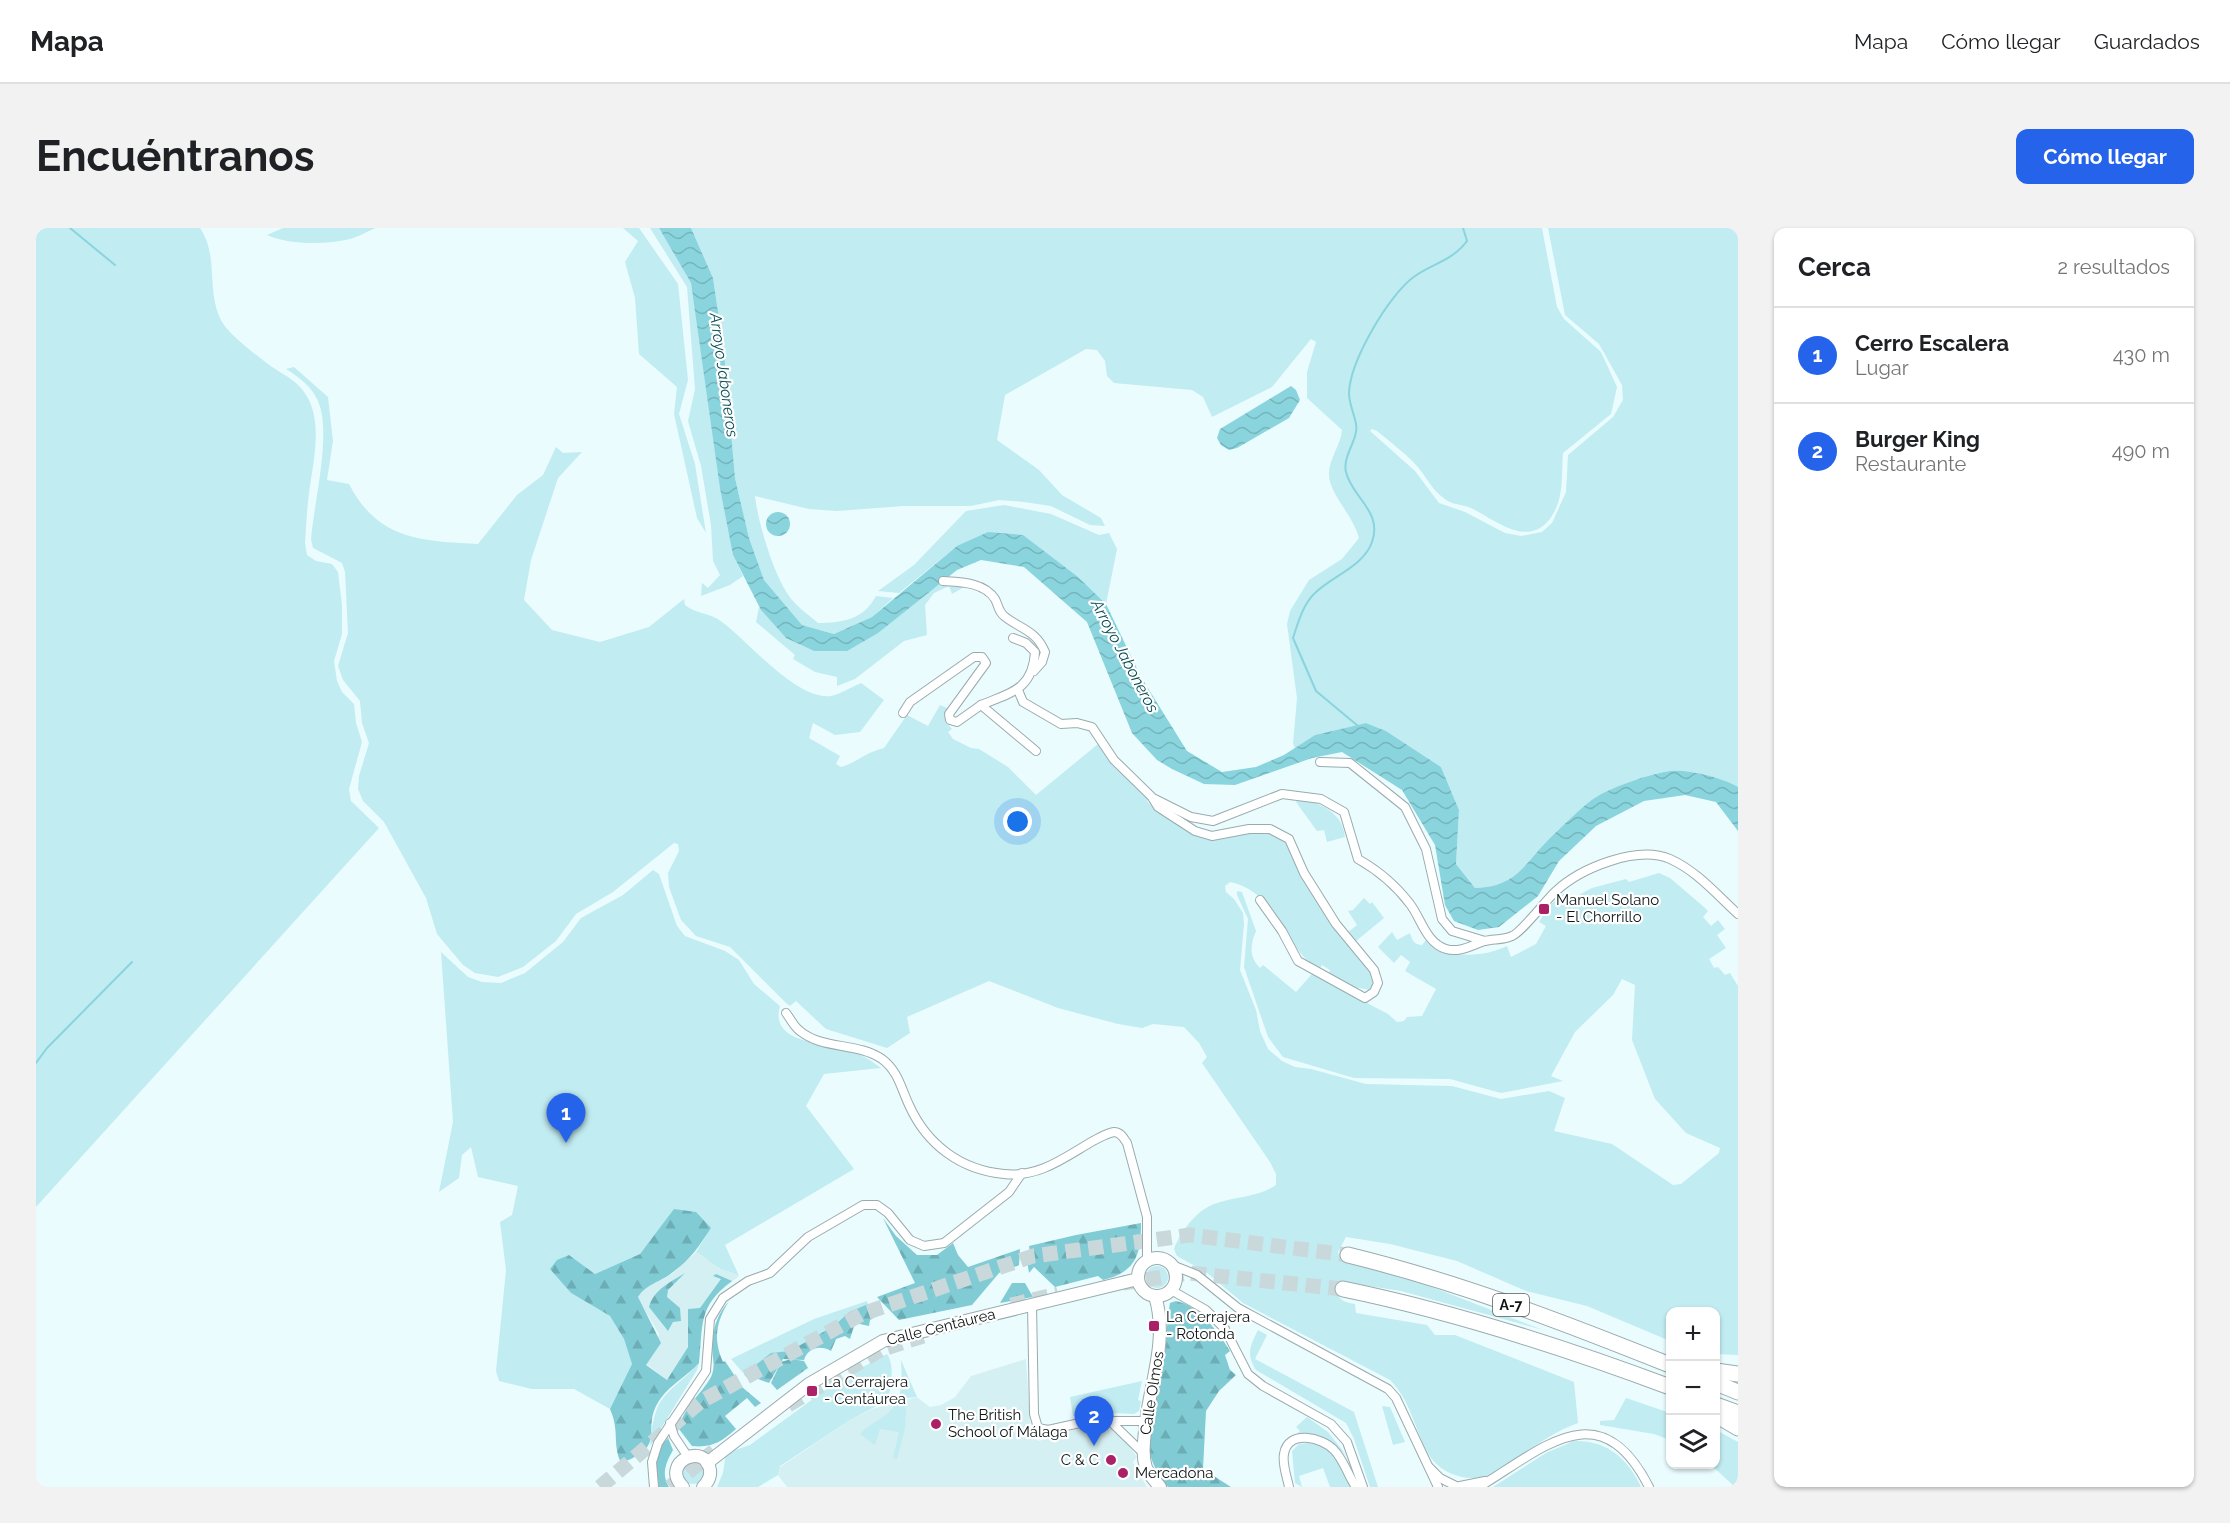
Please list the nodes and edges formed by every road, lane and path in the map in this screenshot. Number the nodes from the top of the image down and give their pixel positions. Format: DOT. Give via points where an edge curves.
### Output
graph roads {
  1 [pos="943,581"];
  2 [pos="1013,638"];
  3 [pos="1032,674"];
  4 [pos="1018,690"];
  5 [pos="981,705"];
  6 [pos="903,713"];
  7 [pos="1036,751"];
  8 [pos="1320,762"];
  9 [pos="1153,798"];
  10 [pos="1260,900"];
  11 [pos="1738,914"];
  12 [pos="1486,941"];
  13 [pos="786,1013"];
  14 [pos="1022,1173"];
  15 [pos="1348,1255"];
  16 [pos="1147,1260"];
  17 [pos="1172,1265"];
  18 [pos="1138,1279"];
  19 [pos="1343,1289"];
  20 [pos="1171,1290"];
  21 [pos="1155,1296"];
  22 [pos="1032,1305"];
  23 [pos="1666,1362"];
  24 [pos="1720,1372"];
  25 [pos="1738,1374"];
  26 [pos="1720,1385"];
  27 [pos="1666,1387"];
  28 [pos="1738,1392"];
  29 [pos="1720,1406"];
  30 [pos="1738,1413"];
  31 [pos="1720,1418"];
  32 [pos="1110,1420"];
  33 [pos="1146,1422"];
  34 [pos="670,1423"];
  35 [pos="1738,1428"];
  36 [pos="1143,1453"];
  37 [pos="688,1457"];
  38 [pos="708,1463"];
  39 [pos="1424,1463"];
  40 [pos="1491,1480"];
  41 [pos="1457,1486"];
  42 [pos="654,1487"];
  43 [pos="683,1487"];
  44 [pos="703,1487"];
  45 [pos="1160,1487"];
  46 [pos="1289,1487"];
  47 [pos="1356,1487"];
  48 [pos="1363,1487"];
  49 [pos="1438,1487"];
  50 [pos="1479,1487"];
  51 [pos="1649,1487"];
  1 -- 3 [label="street" via="968,582 986,591 1004,616 1041,640 1045,652"];
  2 -- 3 [label="street" via="1035,652"];
  3 -- 4 [label="street"];
  4 -- 5 [label="street"];
  4 -- 9 [label="street" via="1023,702 1061,724 1092,727 1114,760"];
  5 -- 6 [label="street" via="957,722 950,720 949,714 960,696 986,663 982,657 974,657 910,702"];
  5 -- 7 [label="street"];
  8 -- 12 [label="street" via="1350,763 1405,807 1426,849 1442,919 1452,931"];
  9 -- 10 [label="street" via="1158,807 1195,831 1212,836 1270,829 1288,839 1336,924 1374,970 1378,983 1374,992 1365,998 1298,961"];
  9 -- 12 [label="street" via="1191,817 1213,820 1282,794 1321,799 1344,812 1359,859 1382,872 1400,892 1432,941 1446,949 1460,950"];
  11 -- 12 [label="street" via="1700,879 1670,859 1643,855 1592,867 1573,876 1512,936"];
  13 -- 14 [label="street" via="799,1031 816,1040 860,1048 881,1059 897,1074 922,1129 943,1152 983,1171"];
  14 -- 16 [label="street" via="1048,1168 1114,1132 1121,1135 1127,1143 1147,1217"];
  14 -- 34 [label="street" via="1009,1192 944,1243 924,1246 910,1240 888,1213 873,1205 863,1205 808,1237 770,1273 748,1281 723,1298 710,1319 705,1371"];
  15 -- 23 [label="highway, A-7" via="1434,1278"];
  16 -- 17 [label="street" via="1162,1258"];
  16 -- 18 [label="street"];
  17 -- 20 [label="street" via="1176,1273"];
  17 -- 39 [label="street" via="1197,1275 1238,1308 1388,1389 1396,1398"];
  18 -- 21 [label="street" via="1143,1291"];
  18 -- 22 [label="street, Calle Centáurea"];
  19 -- 27 [label="highway, A-7" via="1484,1322"];
  20 -- 21 [label="street"];
  20 -- 48 [label="street" via="1206,1310 1225,1329 1248,1374 1331,1424 1347,1442"];
  21 -- 33 [label="street, Calle Olmos" via="1159,1354"];
  22 -- 32 [label="street" via="1034,1414 1038,1428 1048,1430"];
  22 -- 38 [label="street, Calle Centáurea" via="883,1341 809,1384"];
  24 -- 25 [label="highway"];
  26 -- 28 [label="highway"];
  29 -- 30 [label="highway"];
  31 -- 35 [label="highway"];
  32 -- 33 [label="street"];
  32 -- 36 [label="street"];
  33 -- 36 [label="street, Calle Olmos"];
  34 -- 37 [label="street"];
  34 -- 42 [label="street" via="652,1462"];
  36 -- 45 [label="street, Calle Olmos" via="1147,1469"];
  37 -- 38 [label="street" via="699,1457"];
  37 -- 43 [label="street" via="677,1468 677,1478"];
  38 -- 44 [label="street" via="710,1477"];
  39 -- 41 [label="street" via="1440,1478"];
  39 -- 49 [label="street"];
  40 -- 41 [label="street"];
  40 -- 50 [label="street"];
  40 -- 51 [label="street" via="1559,1438 1583,1434 1601,1436 1619,1446 1639,1468"];
  46 -- 47 [label="street" via="1284,1455 1286,1448 1300,1437 1325,1442 1336,1451"];
}
